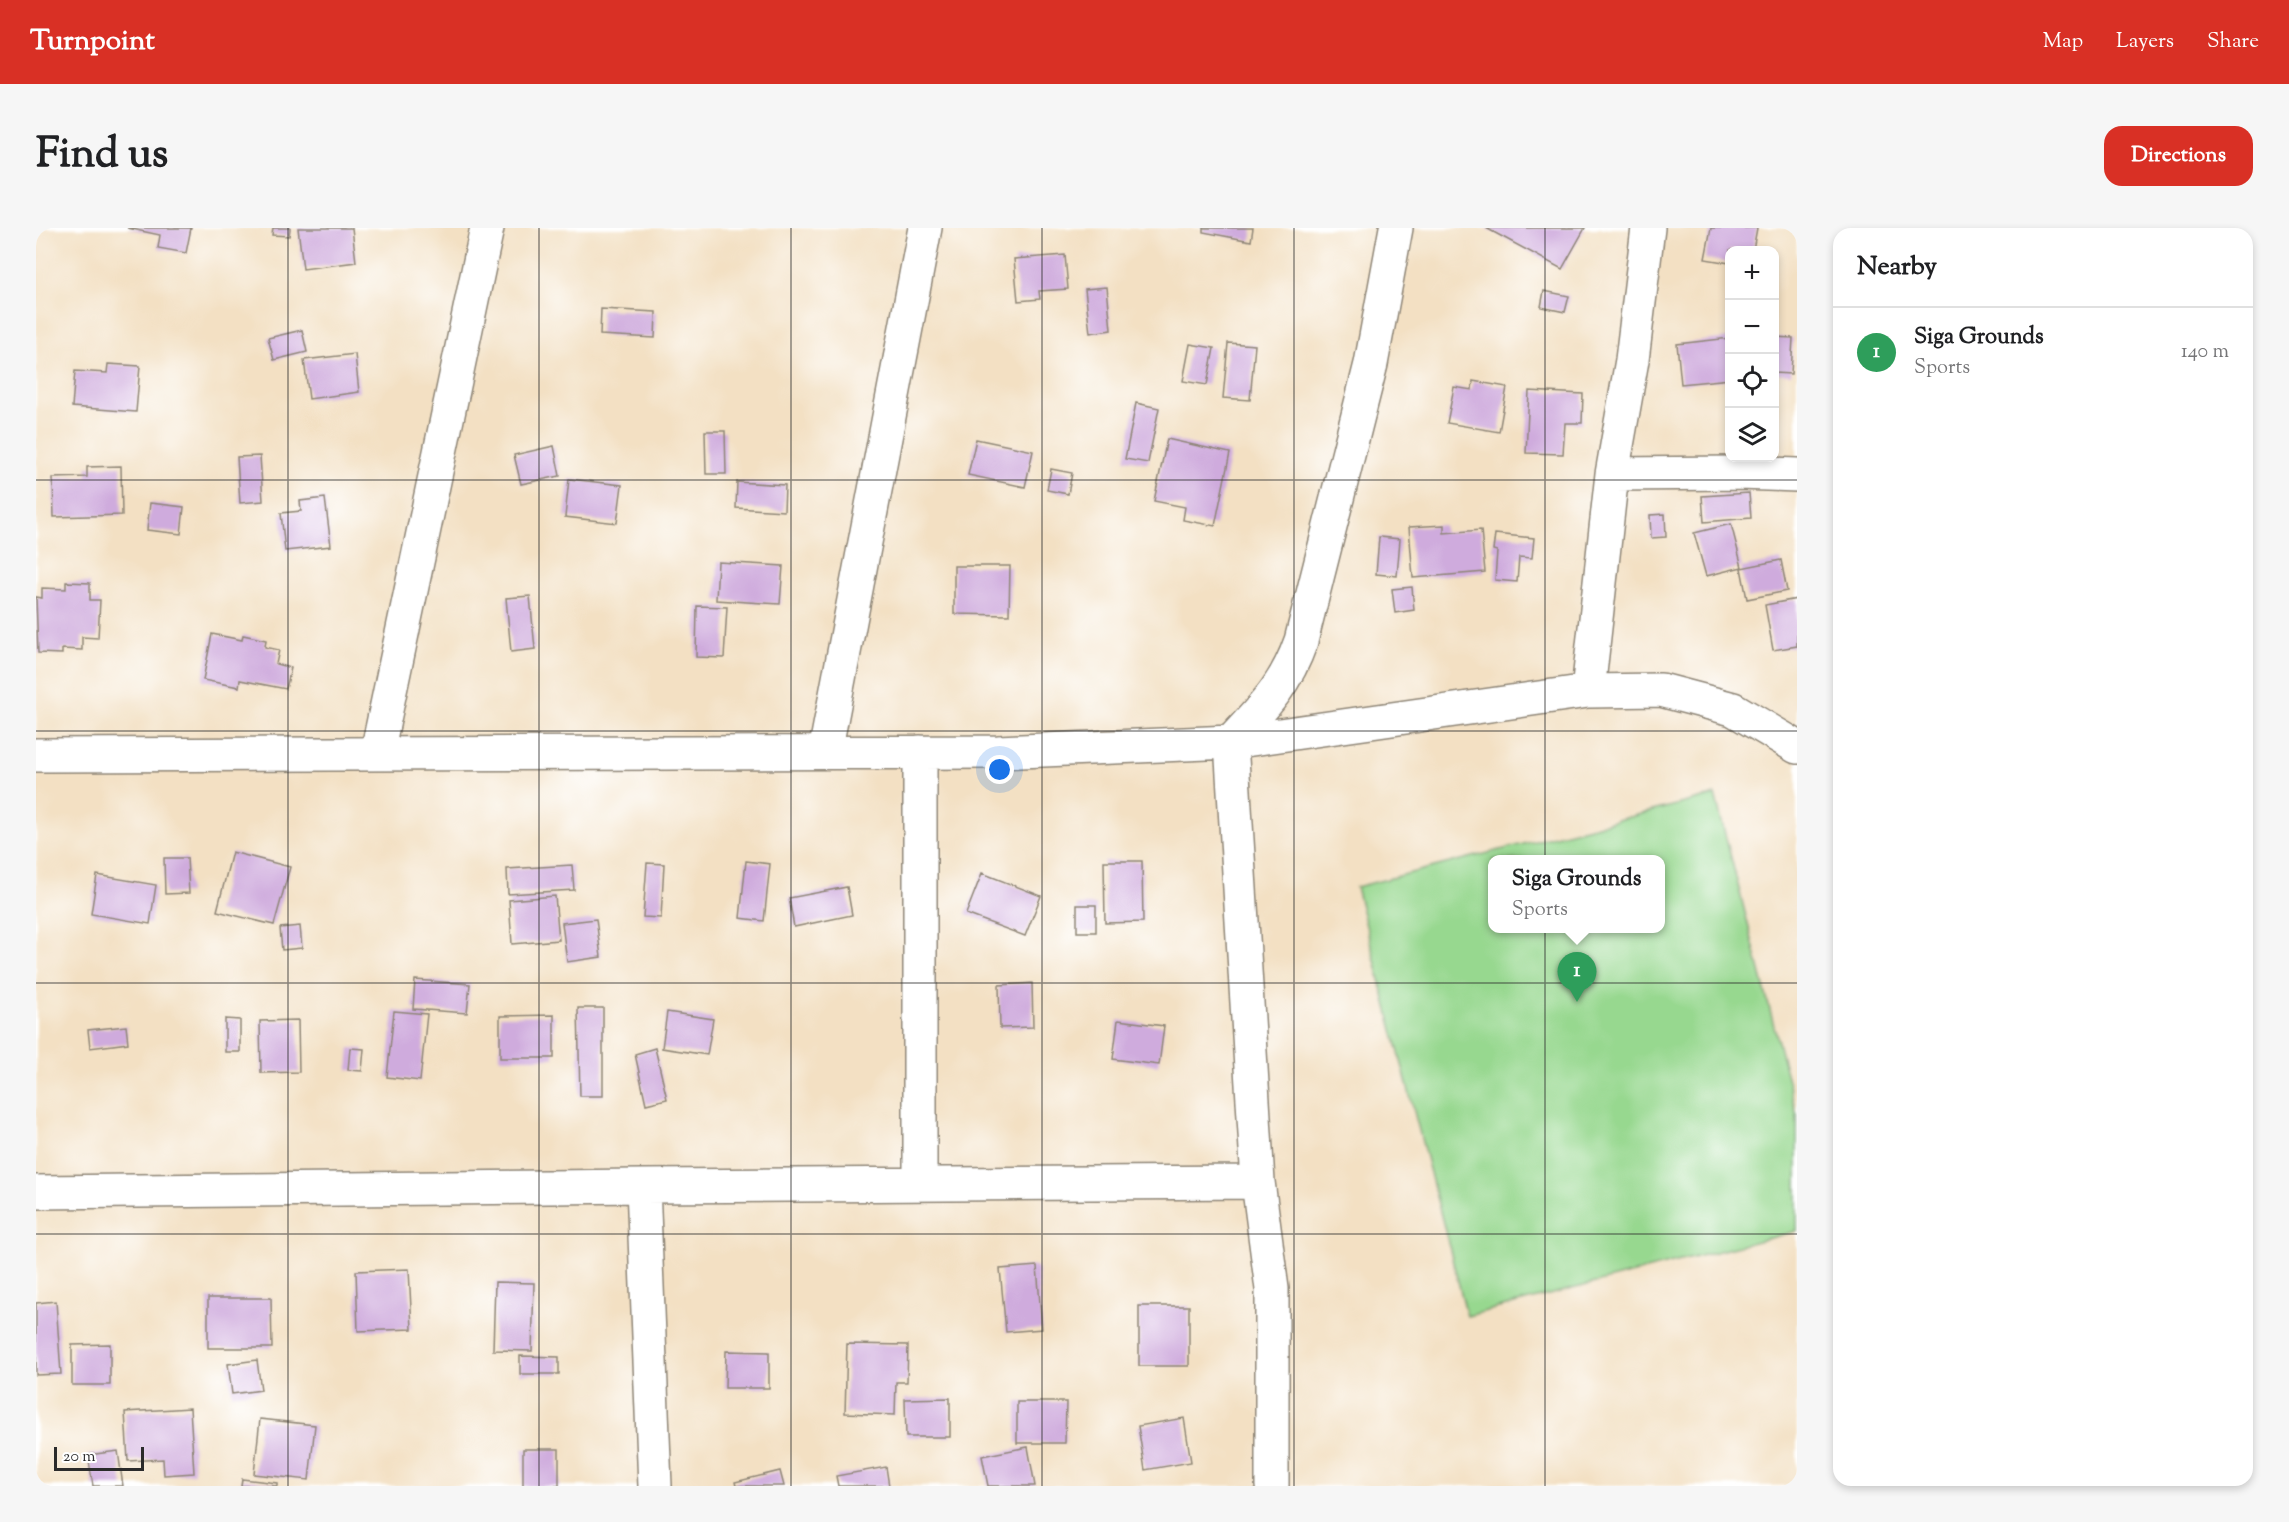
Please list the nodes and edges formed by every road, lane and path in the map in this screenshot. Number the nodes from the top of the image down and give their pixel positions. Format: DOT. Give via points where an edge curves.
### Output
graph roads {
  1 [pos="487,228"];
  2 [pos="925,228"];
  3 [pos="1396,228"];
  4 [pos="1648,228"];
  5 [pos="1612,474"];
  6 [pos="1797,475"];
  7 [pos="1588,691"];
  8 [pos="1231,742"];
  9 [pos="1797,747"];
  10 [pos="825,752"];
  11 [pos="920,752"];
  12 [pos="377,753"];
  13 [pos="36,755"];
  14 [pos="1258,1182"];
  15 [pos="920,1184"];
  16 [pos="643,1186"];
  17 [pos="36,1192"];
  18 [pos="655,1486"];
  19 [pos="1272,1486"];
  1 -- 12 [label="street"];
  2 -- 10 [label="street"];
  3 -- 8 [label="street" via="1371,364 1301,642 1278,690"];
  4 -- 5 [label="street" via="1632,360"];
  5 -- 6 [label="street"];
  5 -- 7 [label="street"];
  7 -- 8 [label="street"];
  7 -- 9 [label="street" via="1661,690 1733,709"];
  8 -- 11 [label="street"];
  8 -- 14 [label="street"];
  10 -- 11 [label="street"];
  10 -- 12 [label="street"];
  11 -- 15 [label="street"];
  12 -- 13 [label="street"];
  14 -- 15 [label="street"];
  14 -- 19 [label="street" via="1272,1289"];
  15 -- 16 [label="street"];
  16 -- 17 [label="street"];
  16 -- 18 [label="street"];
}
